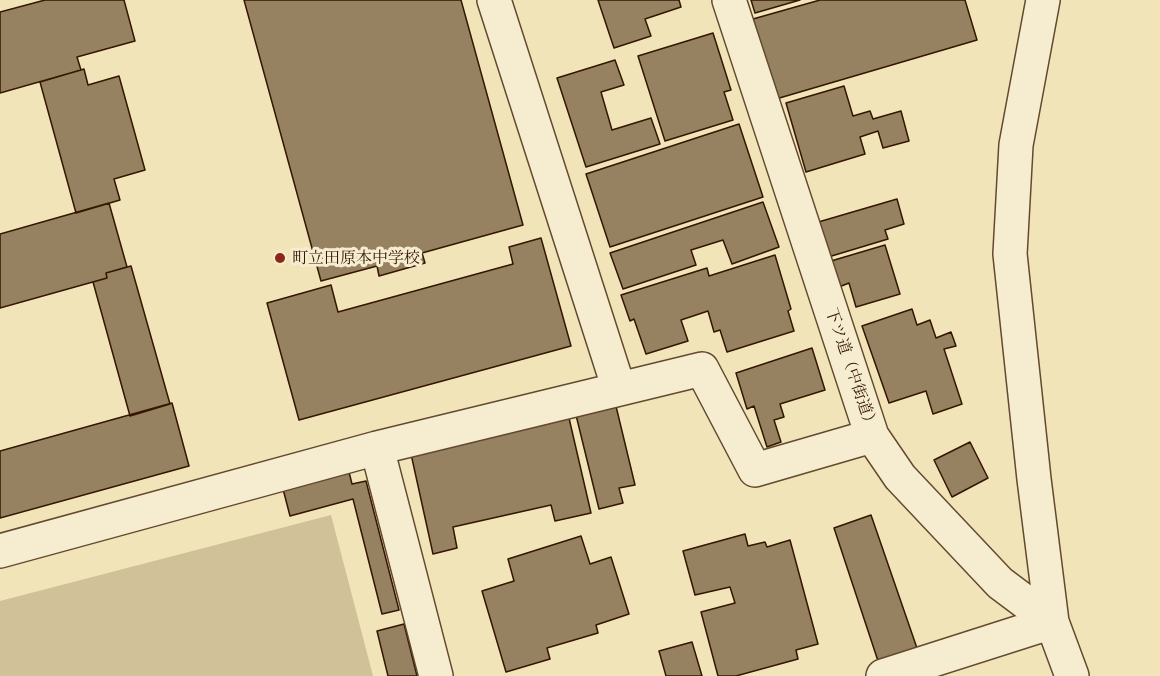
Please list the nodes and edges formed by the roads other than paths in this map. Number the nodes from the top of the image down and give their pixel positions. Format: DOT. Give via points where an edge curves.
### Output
graph roads {
  1 [pos="494,0"];
  2 [pos="729,0"];
  3 [pos="1044,0"];
  4 [pos="619,389"];
  5 [pos="872,436"];
  6 [pos="377,448"];
  7 [pos="0,551"];
  8 [pos="1052,622"];
  9 [pos="436,676"];
  10 [pos="883,676"];
  11 [pos="1072,676"];
  1 -- 4 [label="street"];
  2 -- 5 [label="street, 下ツ道（中街道）"];
  3 -- 8 [label="street" via="1016,145 1010,254"];
  4 -- 5 [label="street" via="702,369 755,470"];
  4 -- 6 [label="street"];
  5 -- 8 [label="street, 下ツ道（中街道）" via="900,477 1000,583"];
  6 -- 7 [label="street"];
  6 -- 9 [label="street"];
  8 -- 10 [label="street"];
  8 -- 11 [label="street"];
}
